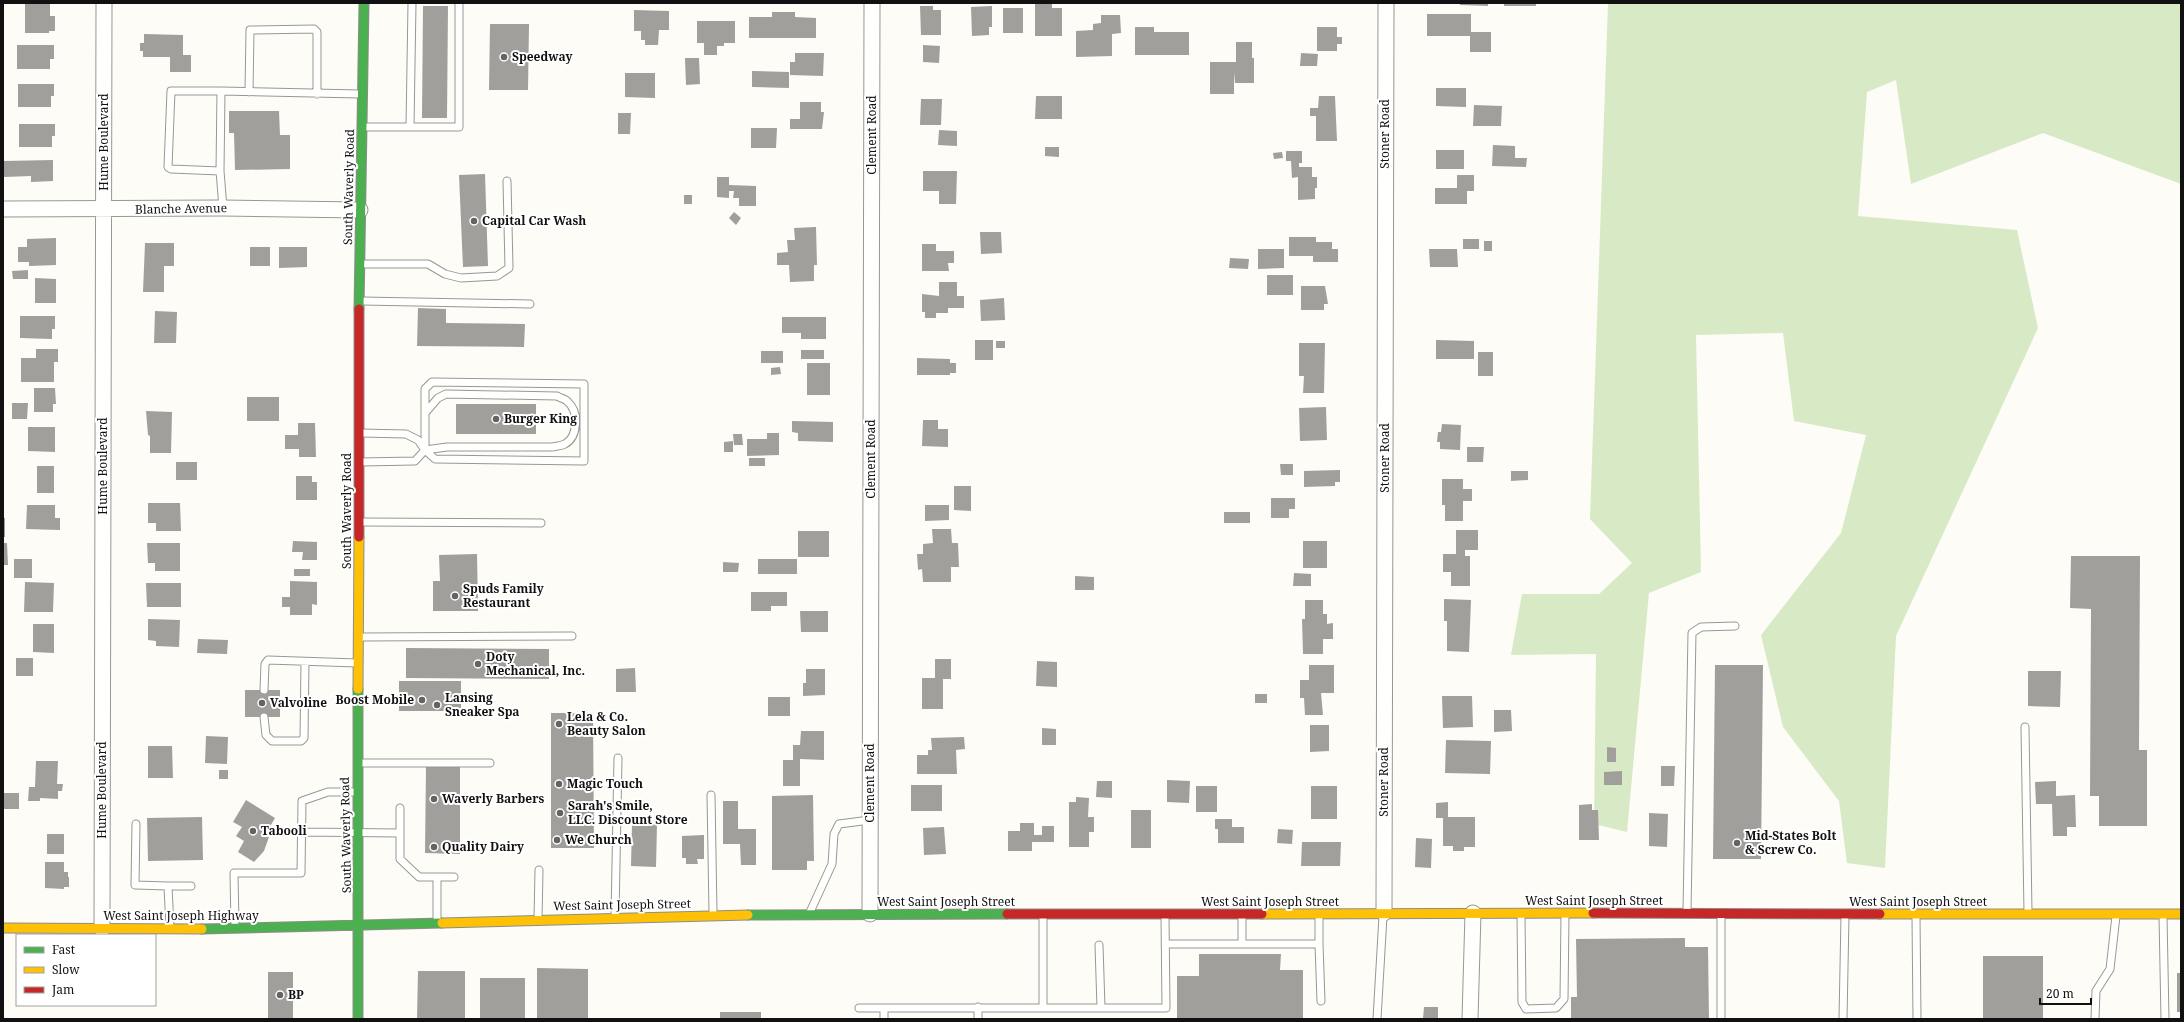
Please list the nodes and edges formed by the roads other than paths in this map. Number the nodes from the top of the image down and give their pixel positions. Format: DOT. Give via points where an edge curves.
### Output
graph roads {
  1 [pos="104,3"];
  2 [pos="364,3"];
  3 [pos="412,3"];
  4 [pos="459,3"];
  5 [pos="872,3"];
  6 [pos="1386,3"];
  7 [pos="221,91"];
  8 [pos="249,92"];
  9 [pos="317,94"];
  10 [pos="363,94"];
  11 [pos="362,127"];
  12 [pos="410,127"];
  13 [pos="220,170"];
  14 [pos="507,181"];
  15 [pos="222,208"];
  16 [pos="3,209"];
  17 [pos="104,210"];
  18 [pos="360,210"];
  19 [pos="359,264"];
  20 [pos="359,301"];
  21 [pos="530,304"];
  22 [pos="425,413"];
  23 [pos="359,432"];
  24 [pos="425,450"];
  25 [pos="359,462"];
  26 [pos="359,522"];
  27 [pos="541,523"];
  28 [pos="1735,626"];
  29 [pos="572,636"];
  30 [pos="358,637"];
  31 [pos="305,662"];
  32 [pos="358,663"];
  33 [pos="264,690"];
  34 [pos="264,717"];
  35 [pos="2025,727"];
  36 [pos="618,758"];
  37 [pos="357,763"];
  38 [pos="490,763"];
  39 [pos="358,792"];
  40 [pos="710,795"];
  41 [pos="400,808"];
  42 [pos="870,820"];
  43 [pos="136,824"];
  44 [pos="302,832"];
  45 [pos="359,832"];
  46 [pos="400,833"];
  47 [pos="539,870"];
  48 [pos="437,877"];
  49 [pos="454,877"];
  50 [pos="168,886"];
  51 [pos="191,886"];
  52 [pos="1473,912"];
  53 [pos="1521,912"];
  54 [pos="1319,913"];
  55 [pos="1384,913"];
  56 [pos="1565,913"];
  57 [pos="1687,913"];
  58 [pos="1721,913"];
  59 [pos="1845,913"];
  60 [pos="870,914"];
  61 [pos="1043,914"];
  62 [pos="1165,914"];
  63 [pos="1242,914"];
  64 [pos="1916,914"];
  65 [pos="2028,914"];
  66 [pos="2116,914"];
  67 [pos="2162,914"];
  68 [pos="2181,914"];
  69 [pos="713,915"];
  70 [pos="808,915"];
  71 [pos="615,917"];
  72 [pos="538,919"];
  73 [pos="437,923"];
  74 [pos="359,925"];
  75 [pos="3,928"];
  76 [pos="170,928"];
  77 [pos="102,929"];
  78 [pos="235,929"];
  79 [pos="1165,944"];
  80 [pos="1242,944"];
  81 [pos="1319,944"];
  82 [pos="1099,945"];
  83 [pos="1321,1001"];
  84 [pos="978,1007"];
  85 [pos="859,1008"];
  86 [pos="884,1008"];
  87 [pos="1043,1008"];
  88 [pos="1100,1008"];
  89 [pos="358,1019"];
  90 [pos="884,1019"];
  91 [pos="978,1019"];
  92 [pos="1377,1019"];
  93 [pos="1470,1019"];
  94 [pos="1721,1019"];
  95 [pos="1843,1019"];
  96 [pos="1917,1019"];
  97 [pos="2095,1019"];
  98 [pos="2165,1019"];
  1 -- 17 [label="street, Hume Boulevard"];
  2 -- 10 [label="street, South Waverly Road"];
  3 -- 12 [label="lane"];
  4 -- 12 [label="lane" via="459,127"];
  5 -- 42 [label="street, Clement Road"];
  6 -- 55 [label="street, Stoner Road"];
  7 -- 8 [label="lane"];
  7 -- 13 [label="lane"];
  7 -- 13 [label="lane" via="171,91 168,166 171,169"];
  8 -- 9 [label="lane"];
  8 -- 9 [label="lane" via="250,30 314,29 317,32"];
  9 -- 10 [label="lane"];
  10 -- 11 [label="street, South Waverly Road"];
  11 -- 12 [label="lane"];
  11 -- 18 [label="street, South Waverly Road"];
  13 -- 15 [label="lane"];
  14 -- 19 [label="lane" via="509,268 497,276 461,278 445,274 428,264"];
  15 -- 17 [label="street, Blanche Avenue"];
  15 -- 18 [label="street, Blanche Avenue"];
  16 -- 17 [label="street, Blanche Avenue"];
  17 -- 77 [label="street, Hume Boulevard"];
  18 -- 19 [label="street, South Waverly Road"];
  19 -- 20 [label="street, South Waverly Road"];
  20 -- 21 [label="lane"];
  20 -- 23 [label="street, South Waverly Road"];
  22 -- 24 [label="lane"];
  22 -- 24 [label="lane" via="438,398 446,394 557,396 568,401 574,411 575,429 572,438 564,445 552,447 447,447"];
  22 -- 24 [label="lane" via="425,390 432,382 584,384 584,461 435,459"];
  23 -- 24 [label="lane" via="406,434 418,440"];
  23 -- 25 [label="street, South Waverly Road"];
  24 -- 25 [label="lane" via="415,461"];
  25 -- 26 [label="street, South Waverly Road"];
  26 -- 27 [label="lane"];
  26 -- 30 [label="street, South Waverly Road"];
  28 -- 57 [label="lane" via="1701,627 1692,633"];
  29 -- 30 [label="lane"];
  30 -- 32 [label="street, South Waverly Road"];
  31 -- 32 [label="lane"];
  31 -- 33 [label="lane" via="268,660 265,664"];
  31 -- 34 [label="lane" via="304,738 301,741 272,741 266,735"];
  32 -- 37 [label="street, South Waverly Road"];
  35 -- 65 [label="lane"];
  36 -- 71 [label="lane"];
  37 -- 38 [label="lane"];
  37 -- 39 [label="street, South Waverly Road"];
  39 -- 44 [label="lane" via="328,792 302,801"];
  39 -- 45 [label="street, South Waverly Road"];
  40 -- 69 [label="lane"];
  41 -- 46 [label="lane"];
  42 -- 60 [label="street, Clement Road"];
  42 -- 70 [label="lane" via="839,824 834,834 832,864"];
  43 -- 50 [label="lane" via="135,885"];
  44 -- 45 [label="lane"];
  44 -- 78 [label="lane" via="301,873 234,874"];
  45 -- 46 [label="lane"];
  45 -- 74 [label="street, South Waverly Road"];
  46 -- 48 [label="lane" via="400,859 419,877"];
  47 -- 72 [label="lane"];
  48 -- 49 [label="lane"];
  48 -- 73 [label="lane"];
  50 -- 51 [label="lane"];
  50 -- 76 [label="lane"];
  52 -- 53 [label="street, West Saint Joseph Street"];
  52 -- 55 [label="street, West Saint Joseph Street"];
  52 -- 93 [label="street"];
  53 -- 56 [label="street, West Saint Joseph Street"];
  53 -- 56 [label="lane" via="1522,1002 1526,1009 1556,1008 1564,999"];
  54 -- 55 [label="street, West Saint Joseph Street"];
  54 -- 63 [label="street, West Saint Joseph Street"];
  54 -- 81 [label="lane"];
  55 -- 92 [label="lane"];
  56 -- 57 [label="street, West Saint Joseph Street"];
  57 -- 58 [label="street, West Saint Joseph Street"];
  58 -- 59 [label="street, West Saint Joseph Street"];
  58 -- 94 [label="lane"];
  59 -- 64 [label="street, West Saint Joseph Street"];
  59 -- 95 [label="lane"];
  60 -- 61 [label="street, West Saint Joseph Street"];
  60 -- 70 [label="street, West Saint Joseph Street"];
  61 -- 62 [label="street, West Saint Joseph Street"];
  61 -- 87 [label="lane"];
  62 -- 63 [label="street, West Saint Joseph Street"];
  62 -- 79 [label="lane"];
  63 -- 80 [label="lane"];
  64 -- 65 [label="street, West Saint Joseph Street"];
  64 -- 96 [label="lane"];
  65 -- 66 [label="street, West Saint Joseph Street"];
  66 -- 67 [label="street, West Saint Joseph Street"];
  66 -- 97 [label="lane" via="2110,969 2096,991"];
  67 -- 68 [label="street, West Saint Joseph Street"];
  67 -- 98 [label="lane"];
  69 -- 70 [label="street, West Saint Joseph Street"];
  69 -- 71 [label="street, West Saint Joseph Street"];
  71 -- 72 [label="street, West Saint Joseph Street"];
  72 -- 73 [label="street, West Saint Joseph Street"];
  73 -- 74 [label="street, West Saint Joseph Street"];
  74 -- 78 [label="street, West Saint Joseph Highway"];
  74 -- 89 [label="street, South Waverly Road"];
  75 -- 77 [label="street, West Saint Joseph Highway"];
  76 -- 77 [label="street, West Saint Joseph Highway"];
  76 -- 78 [label="street, West Saint Joseph Highway"];
  79 -- 80 [label="lane"];
  79 -- 88 [label="lane" via="1166,1008"];
  80 -- 81 [label="lane"];
  81 -- 83 [label="lane"];
  82 -- 88 [label="lane"];
  84 -- 86 [label="lane"];
  84 -- 87 [label="lane"];
  84 -- 91 [label="lane"];
  85 -- 86 [label="lane"];
  86 -- 90 [label="lane"];
  87 -- 88 [label="lane"];
}
